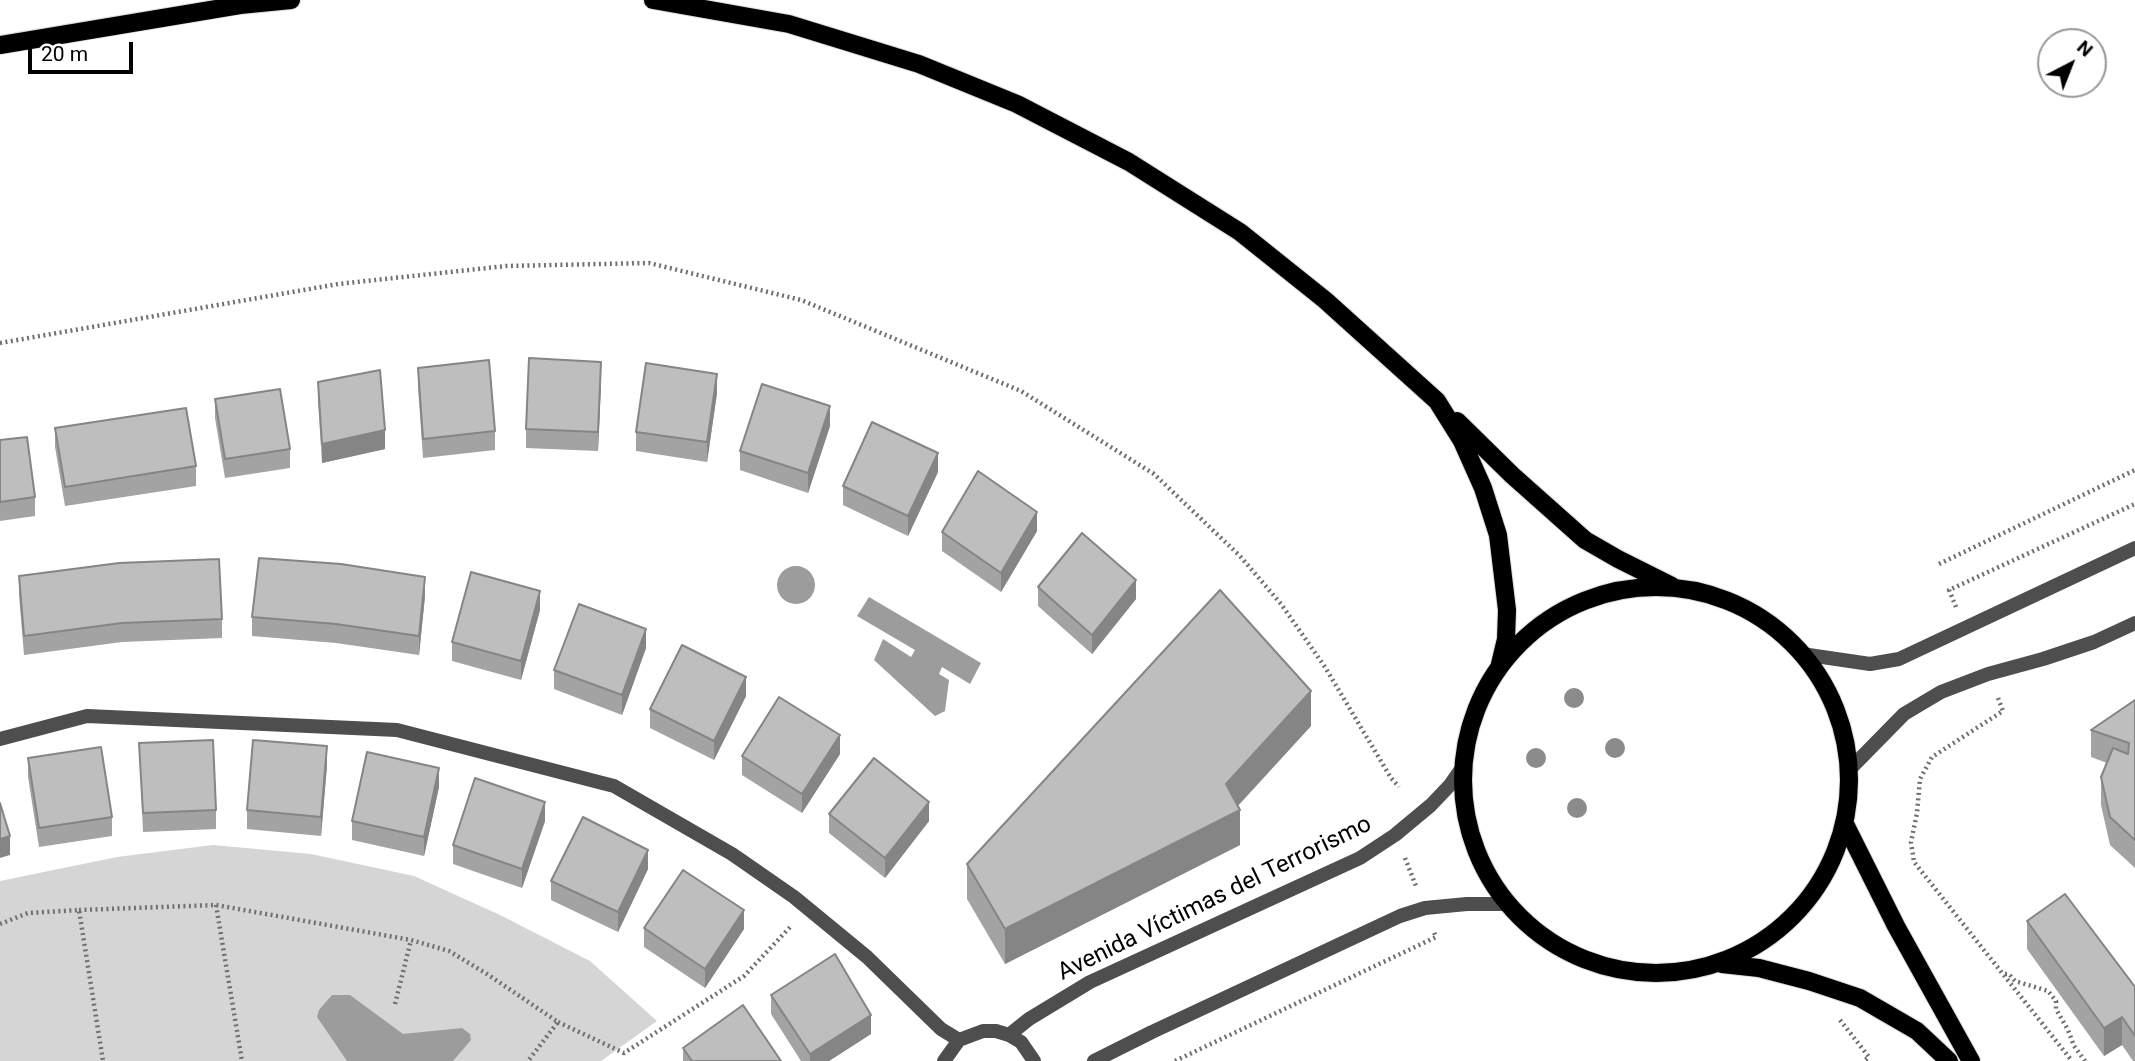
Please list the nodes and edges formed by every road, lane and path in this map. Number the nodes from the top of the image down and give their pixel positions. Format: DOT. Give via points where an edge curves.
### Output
graph roads {
  1 [pos="291,0"];
  2 [pos="653,0"];
  3 [pos="0,45"];
  4 [pos="0,343"];
  5 [pos="1437,401"];
  6 [pos="2135,470"];
  7 [pos="2135,503"];
  8 [pos="2135,548"];
  9 [pos="1939,564"];
  10 [pos="1679,589"];
  11 [pos="2135,623"];
  12 [pos="1966,629"];
  13 [pos="1802,654"];
  14 [pos="1499,667"];
  15 [pos="1988,674"];
  16 [pos="0,739"];
  17 [pos="1464,765"];
  18 [pos="1849,770"];
  19 [pos="1399,787"];
  20 [pos="1844,824"];
  21 [pos="1509,904"];
  22 [pos="216,905"];
  23 [pos="79,909"];
  24 [pos="0,924"];
  25 [pos="792,926"];
  26 [pos="411,940"];
  27 [pos="1718,963"];
  28 [pos="2005,974"];
  29 [pos="394,1004"];
  30 [pos="1840,1020"];
  31 [pos="558,1022"];
  32 [pos="1009,1035"];
  33 [pos="959,1040"];
  34 [pos="943,1060"];
  35 [pos="103,1061"];
  36 [pos="242,1061"];
  37 [pos="528,1061"];
  38 [pos="1034,1061"];
  39 [pos="1094,1061"];
  40 [pos="1864,1061"];
  41 [pos="1949,1061"];
  42 [pos="1971,1061"];
  43 [pos="2072,1061"];
  44 [pos="2085,1061"];
  1 -- 3 [label="main road"];
  2 -- 5 [label="main road" via="789,24 919,64 1017,104 1129,162 1240,232 1325,300"];
  4 -- 19 [label="path" via="338,284 506,266 649,263 801,300 1021,391 1154,474 1240,556 1281,604"];
  5 -- 10 [label="main road" via="1585,540"];
  5 -- 14 [label="main road" via="1462,441 1498,535 1507,610"];
  6 -- 9 [label="path"];
  7 -- 12 [label="path" via="1949,590"];
  8 -- 12 [label="street"];
  10 -- 13 [label="main road" via="1714,596 1747,610"];
  10 -- 14 [label="main road" via="1638,588 1597,596 1560,613 1527,636"];
  11 -- 15 [label="street" via="2069,651"];
  12 -- 13 [label="street" via="1899,659 1870,664"];
  13 -- 18 [label="main road" via="1835,708"];
  14 -- 17 [label="main road" via="1475,714"];
  15 -- 18 [label="street" via="1941,692 1905,714"];
  15 -- 28 [label="path" via="2003,711 1932,757 1920,779 1911,842 1914,862"];
  16 -- 33 [label="street" via="87,716 397,730 614,786 732,854 794,897"];
  17 -- 21 [label="main road" via="1465,803 1473,839 1487,873"];
  17 -- 32 [label="street, Avenida Víctimas del Terrorismo" via="1431,806 1360,858 1090,982"];
  18 -- 20 [label="main road"];
  20 -- 27 [label="main road" via="1835,855 1800,910 1767,938"];
  20 -- 42 [label="main road"];
  21 -- 27 [label="main road" via="1536,931 1569,952 1604,966 1642,973 1681,972"];
  21 -- 39 [label="street" via="1425,908 1400,916"];
  22 -- 23 [label="path"];
  22 -- 26 [label="path"];
  22 -- 36 [label="path"];
  23 -- 24 [label="path" via="28,913"];
  23 -- 35 [label="path"];
  25 -- 31 [label="path" via="744,976 624,1053"];
  26 -- 29 [label="path"];
  26 -- 31 [label="path" via="449,951"];
  27 -- 41 [label="main road" via="1759,968 1860,998 1917,1031"];
  28 -- 43 [label="path"];
  28 -- 44 [label="path" via="2048,991"];
  30 -- 40 [label="path" via="1869,1058"];
  31 -- 37 [label="path"];
  32 -- 33 [label="street" via="983,1031"];
  32 -- 38 [label="street" via="1021,1042"];
  33 -- 34 [label="street"];
}
